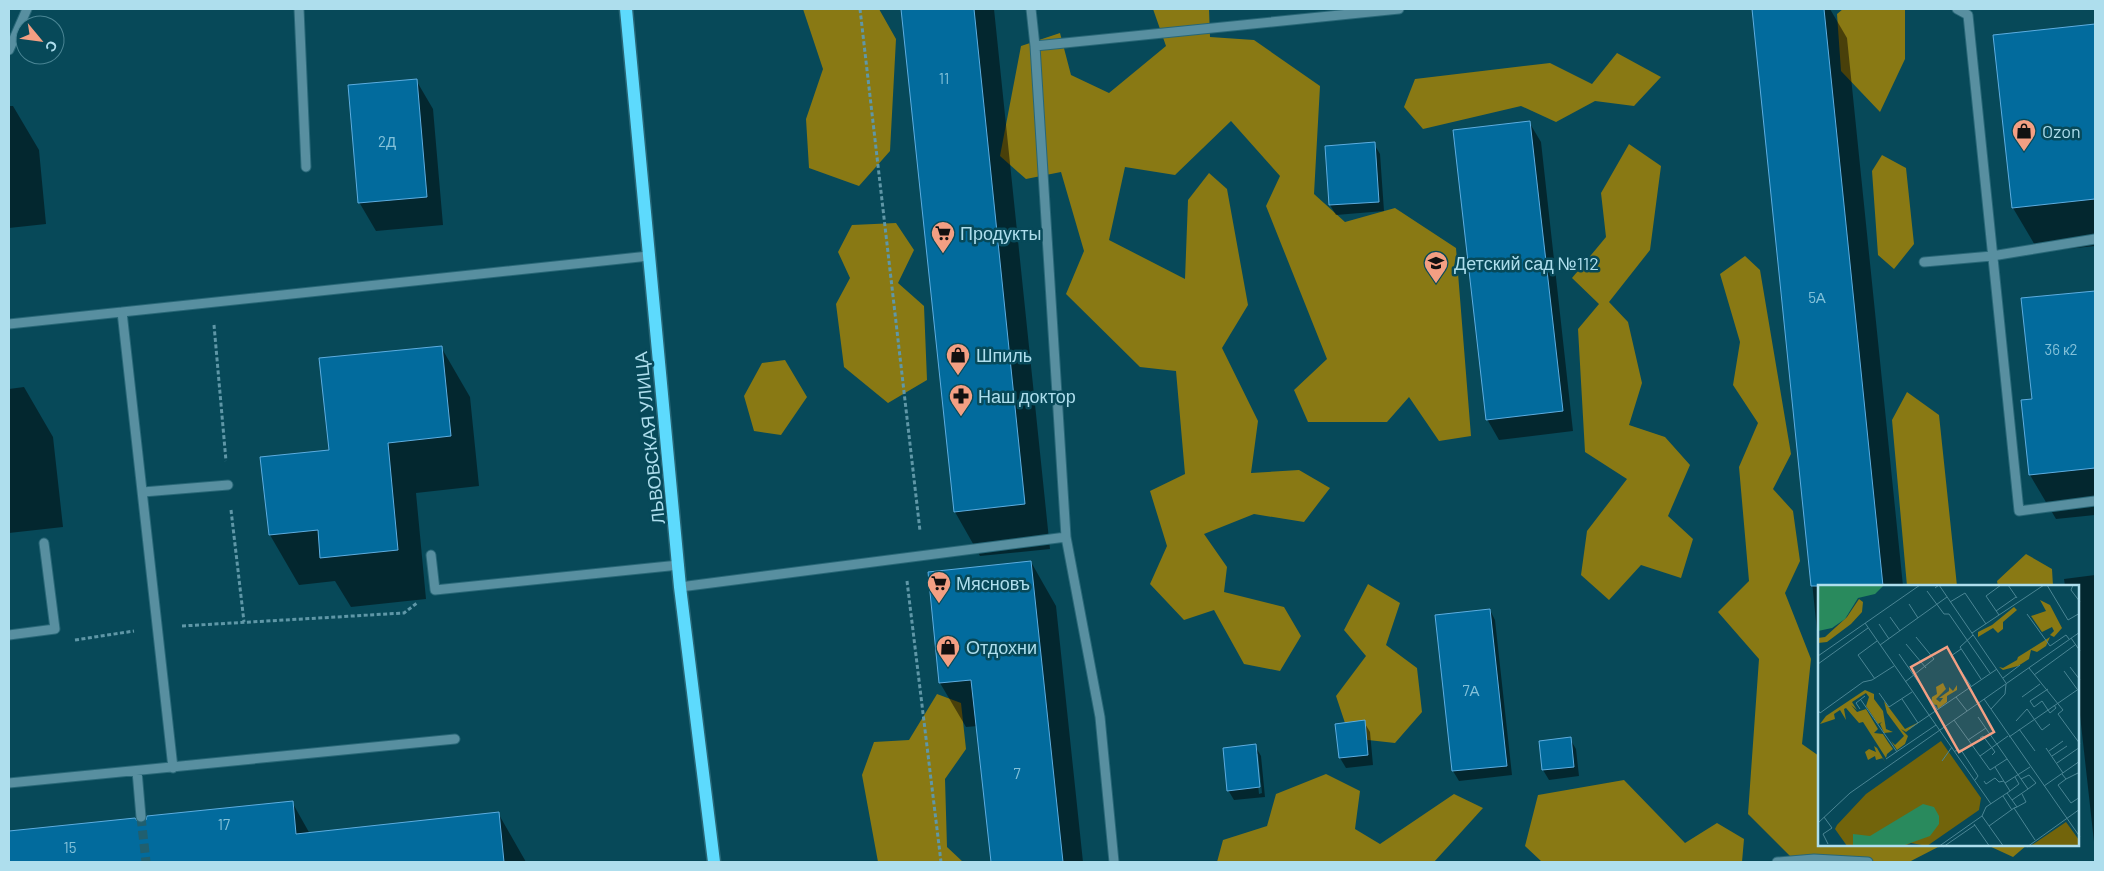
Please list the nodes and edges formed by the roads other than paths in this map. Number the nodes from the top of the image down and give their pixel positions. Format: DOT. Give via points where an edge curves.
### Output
graph roads {
  1 [pos="27,9"];
  2 [pos="298,9"];
  3 [pos="626,9"];
  4 [pos="1031,9"];
  5 [pos="1399,9"];
  6 [pos="1958,9"];
  7 [pos="1347,11"];
  8 [pos="1035,46"];
  9 [pos="9,50"];
  10 [pos="306,167"];
  11 [pos="2095,239"];
  12 [pos="649,256"];
  13 [pos="1992,256"];
  14 [pos="1924,262"];
  15 [pos="122,312"];
  16 [pos="9,324"];
  17 [pos="228,485"];
  18 [pos="143,492"];
  19 [pos="2095,502"];
  20 [pos="1066,537"];
  21 [pos="44,543"];
  22 [pos="431,555"];
  23 [pos="679,565"];
  24 [pos="680,587"];
  25 [pos="9,636"];
  26 [pos="455,739"];
  27 [pos="173,768"];
  28 [pos="137,771"];
  29 [pos="9,783"];
  30 [pos="141,817"];
  31 [pos="714,862"];
  32 [pos="1114,862"];
  33 [pos="1777,862"];
  34 [pos="1868,862"];
  1 -- 9 [label="lane"];
  2 -- 10 [label="lane"];
  3 -- 12 [label="main road, ЛЬВОВСКАЯ УЛИЦА"];
  4 -- 8 [label="lane"];
  5 -- 7 [label="lane"];
  6 -- 13 [label="lane" via="1968,15"];
  7 -- 8 [label="lane"];
  8 -- 20 [label="lane"];
  11 -- 13 [label="lane"];
  12 -- 15 [label="lane"];
  12 -- 23 [label="main road, ЛЬВОВСКАЯ УЛИЦА"];
  13 -- 14 [label="lane"];
  13 -- 19 [label="lane" via="2019,511"];
  15 -- 16 [label="lane"];
  15 -- 18 [label="lane"];
  17 -- 18 [label="lane"];
  18 -- 27 [label="lane"];
  20 -- 24 [label="lane"];
  20 -- 32 [label="lane" via="1100,717"];
  21 -- 25 [label="lane" via="55,629"];
  22 -- 23 [label="lane" via="435,590"];
  23 -- 24 [label="main road, ЛЬВОВСКАЯ УЛИЦА"];
  24 -- 31 [label="main road, ЛЬВОВСКАЯ УЛИЦА"];
  26 -- 27 [label="lane"];
  27 -- 28 [label="lane"];
  28 -- 29 [label="lane"];
  28 -- 30 [label="lane"];
  33 -- 34 [label="lane" via="1814,859"];
}
